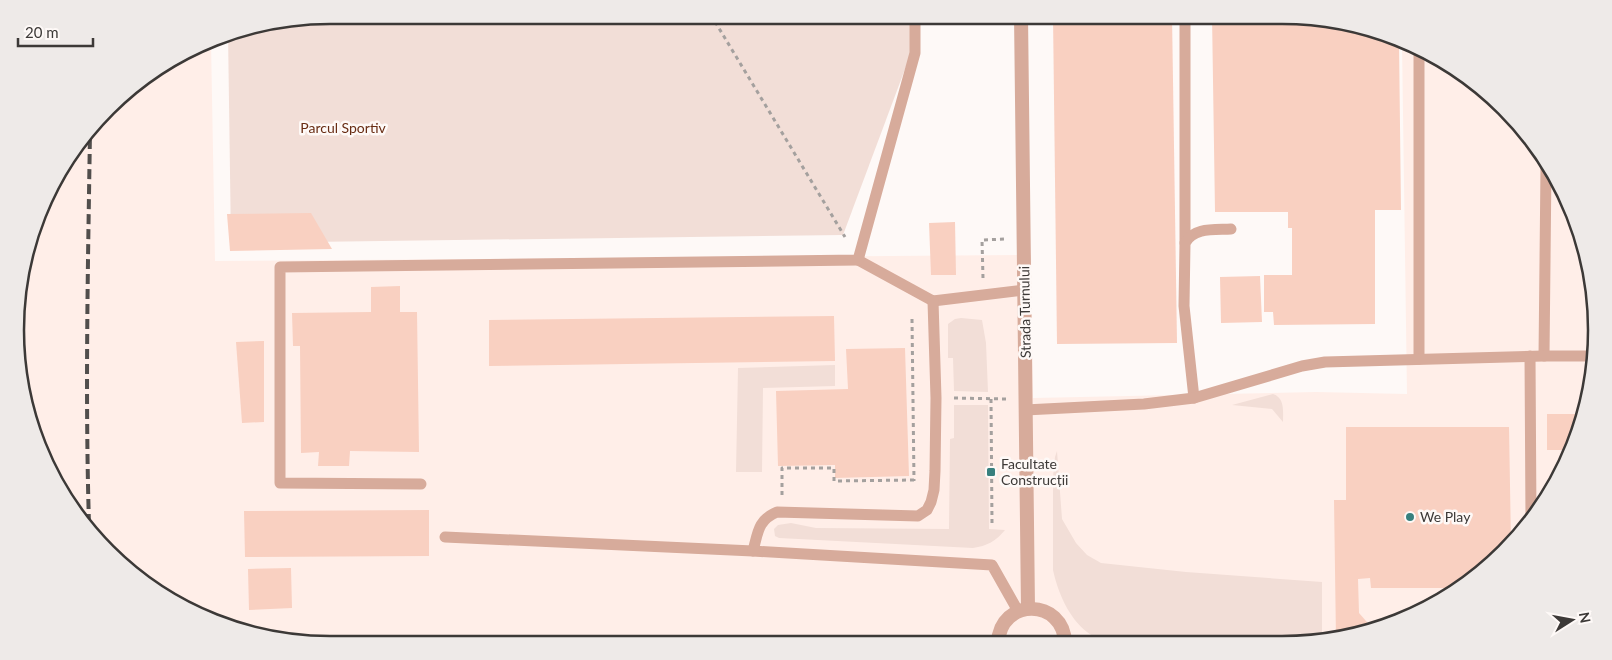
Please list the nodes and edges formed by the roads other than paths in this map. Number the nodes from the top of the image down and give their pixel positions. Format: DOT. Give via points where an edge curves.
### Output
graph roads {
  1 [pos="915,24"];
  2 [pos="1021,24"];
  3 [pos="1185,24"];
  4 [pos="1418,56"];
  5 [pos="1546,175"];
  6 [pos="1231,229"];
  7 [pos="1185,243"];
  8 [pos="858,260"];
  9 [pos="1024,290"];
  10 [pos="933,301"];
  11 [pos="1530,356"];
  12 [pos="1544,356"];
  13 [pos="1587,356"];
  14 [pos="1419,359"];
  15 [pos="1194,398"];
  16 [pos="1025,405"];
  17 [pos="421,484"];
  18 [pos="1531,508"];
  19 [pos="446,537"];
  20 [pos="753,550"];
  21 [pos="1023,610"];
  22 [pos="998,636"];
  23 [pos="1064,636"];
  1 -- 8 [label="lane" via="915,53"];
  2 -- 9 [label="street, Strada Turnului"];
  3 -- 7 [label="lane"];
  4 -- 14 [label="lane"];
  5 -- 12 [label="lane"];
  6 -- 7 [label="lane" via="1196,232"];
  7 -- 15 [label="lane" via="1184,306"];
  8 -- 10 [label="lane"];
  8 -- 17 [label="lane" via="280,267 280,484"];
  9 -- 10 [label="lane"];
  9 -- 16 [label="street, Strada Turnului"];
  10 -- 20 [label="lane" via="935,481 927,510 918,516 776,512 766,516"];
  11 -- 12 [label="lane"];
  11 -- 14 [label="lane"];
  11 -- 18 [label="lane"];
  12 -- 13 [label="lane"];
  14 -- 15 [label="lane" via="1325,362"];
  15 -- 16 [label="lane" via="1144,404"];
  16 -- 21 [label="street, Strada Turnului"];
  19 -- 20 [label="lane"];
  20 -- 21 [label="lane" via="992,565"];
  21 -- 22 [label="street" via="1009,616"];
  21 -- 23 [label="street" via="1039,609 1049,613"];
}
